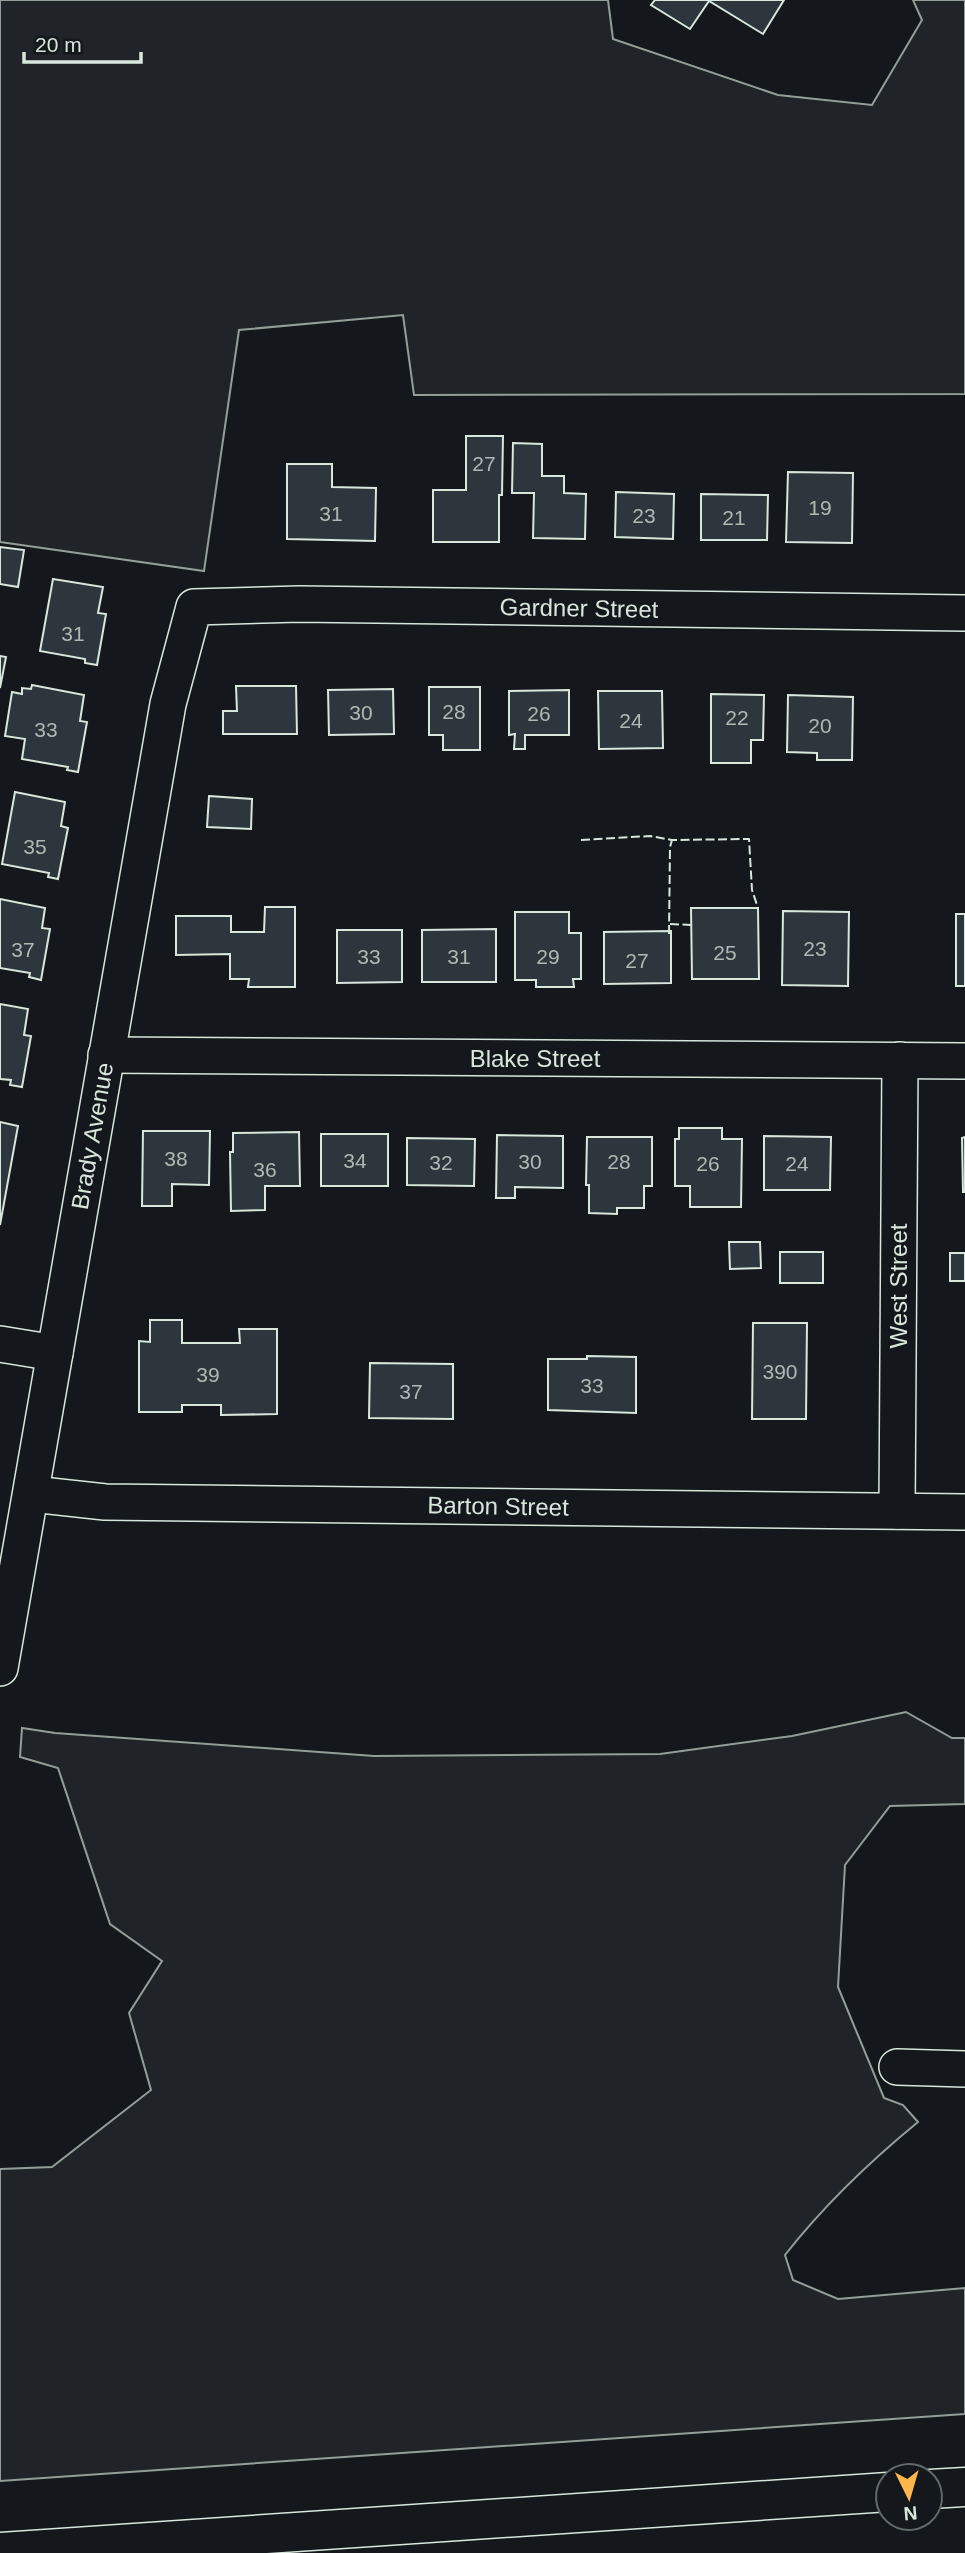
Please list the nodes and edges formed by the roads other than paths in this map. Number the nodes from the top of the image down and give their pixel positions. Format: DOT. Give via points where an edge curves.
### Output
graph roads {
  1 [pos="194,607"];
  2 [pos="965,613"];
  3 [pos="106,1055"];
  4 [pos="900,1060"];
  5 [pos="965,1061"];
  6 [pos="0,1344"];
  7 [pos="55,1353"];
  8 [pos="32,1494"];
  9 [pos="897,1511"];
  10 [pos="965,1512"];
  11 [pos="0,1668"];
  12 [pos="897,2067"];
  13 [pos="965,2068"];
  14 [pos="965,2487"];
  15 [pos="944,2488"];
  16 [pos="874,2493"];
  17 [pos="0,2552"];
  1 -- 2 [label="street, Gardner Street" via="299,604"];
  1 -- 3 [label="street, Brady Avenue" via="168,704"];
  3 -- 4 [label="street, Blake Street"];
  3 -- 7 [label="street, Brady Avenue"];
  4 -- 5 [label="street, Blake Street"];
  4 -- 9 [label="street, West Street"];
  6 -- 7 [label="street"];
  7 -- 8 [label="street, Brady Avenue"];
  8 -- 9 [label="street, Barton Street" via="105,1502"];
  8 -- 11 [label="street, Brady Avenue"];
  9 -- 10 [label="street, Barton Street"];
  12 -- 13 [label="street"];
  14 -- 15 [label="highway"];
  16 -- 17 [label="highway"];
}
